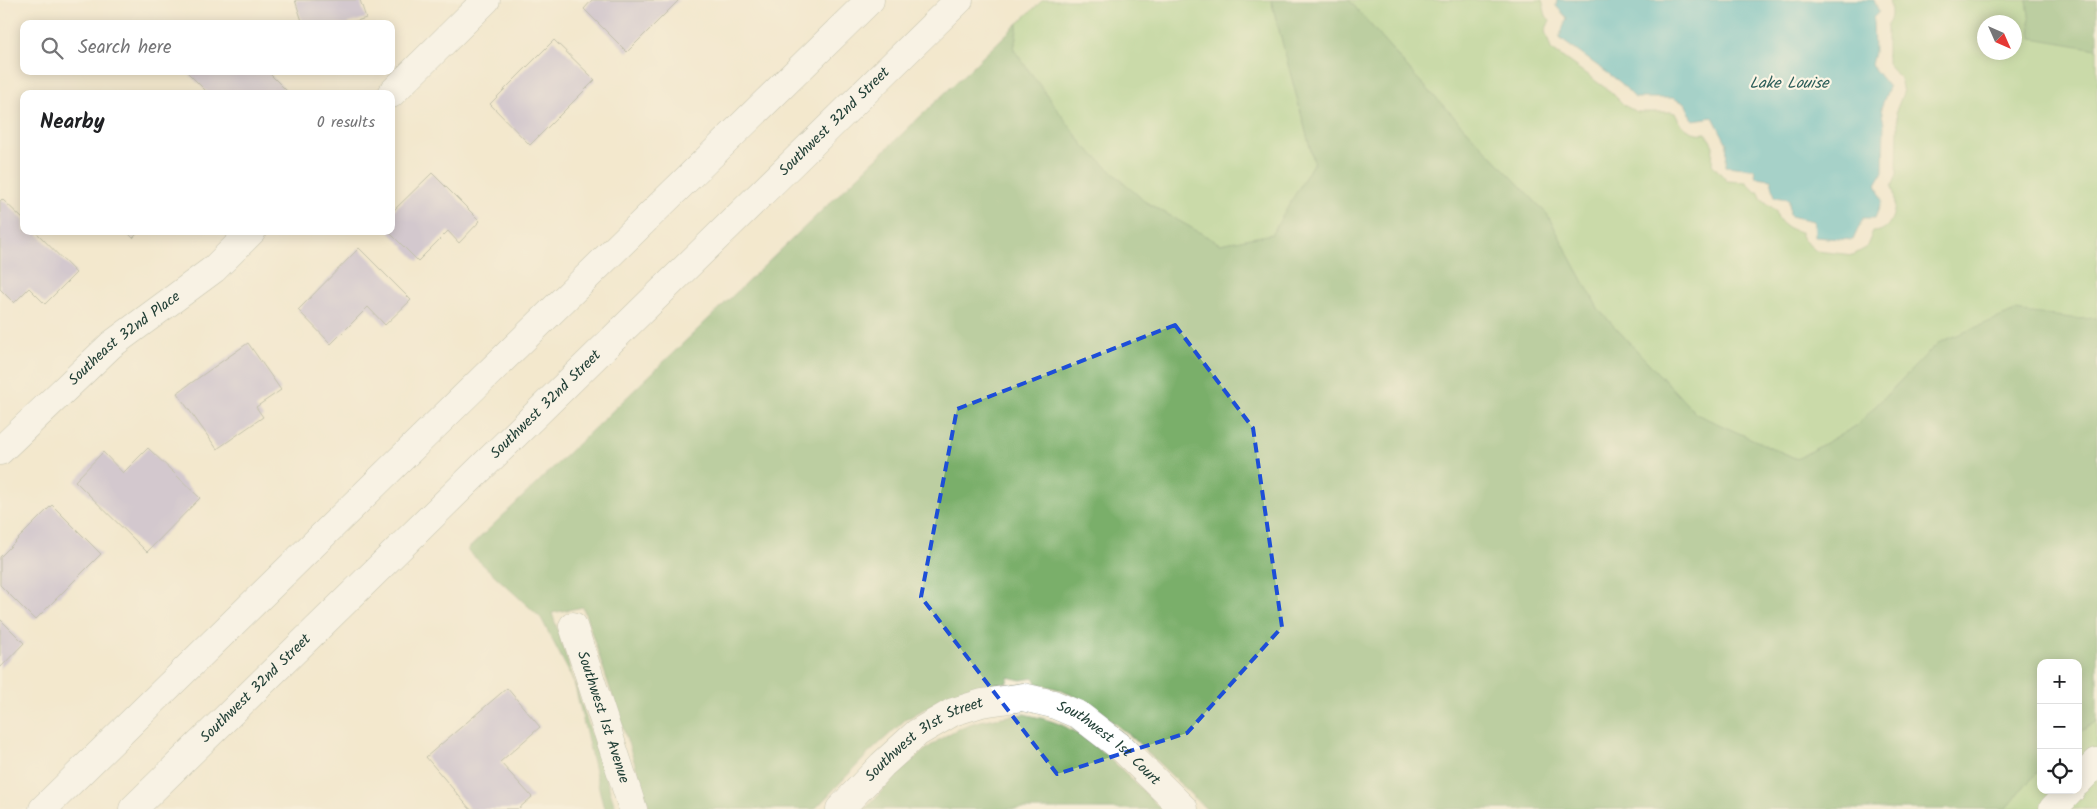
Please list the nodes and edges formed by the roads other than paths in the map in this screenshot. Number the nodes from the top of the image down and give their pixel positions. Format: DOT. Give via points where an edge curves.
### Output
graph roads {
  1 [pos="486,0"];
  2 [pos="870,0"];
  3 [pos="959,0"];
  4 [pos="395,90"];
  5 [pos="248,235"];
  6 [pos="5,436"];
  7 [pos="573,626"];
  8 [pos="1023,697"];
  9 [pos="2097,762"];
  10 [pos="2082,778"];
  11 [pos="2067,794"];
  12 [pos="43,809"];
  13 [pos="133,809"];
  14 [pos="633,809"];
  15 [pos="840,809"];
  16 [pos="1184,809"];
  17 [pos="2053,809"];
  1 -- 4 [label="main road"];
  2 -- 12 [label="main road"];
  3 -- 13 [label="main road, Southwest 32nd Street"];
  5 -- 6 [label="main road, Southeast 32nd Place" via="214,269 111,345"];
  7 -- 14 [label="main road, Southwest 1st Avenue"];
  8 -- 15 [label="main road, Southwest 31st Street" via="982,703 953,712 918,733"];
  8 -- 16 [label="main road, Southwest 1st Court" via="1053,704 1079,715 1123,749"];
  9 -- 10 [label="main road"];
  11 -- 17 [label="main road"];
}
